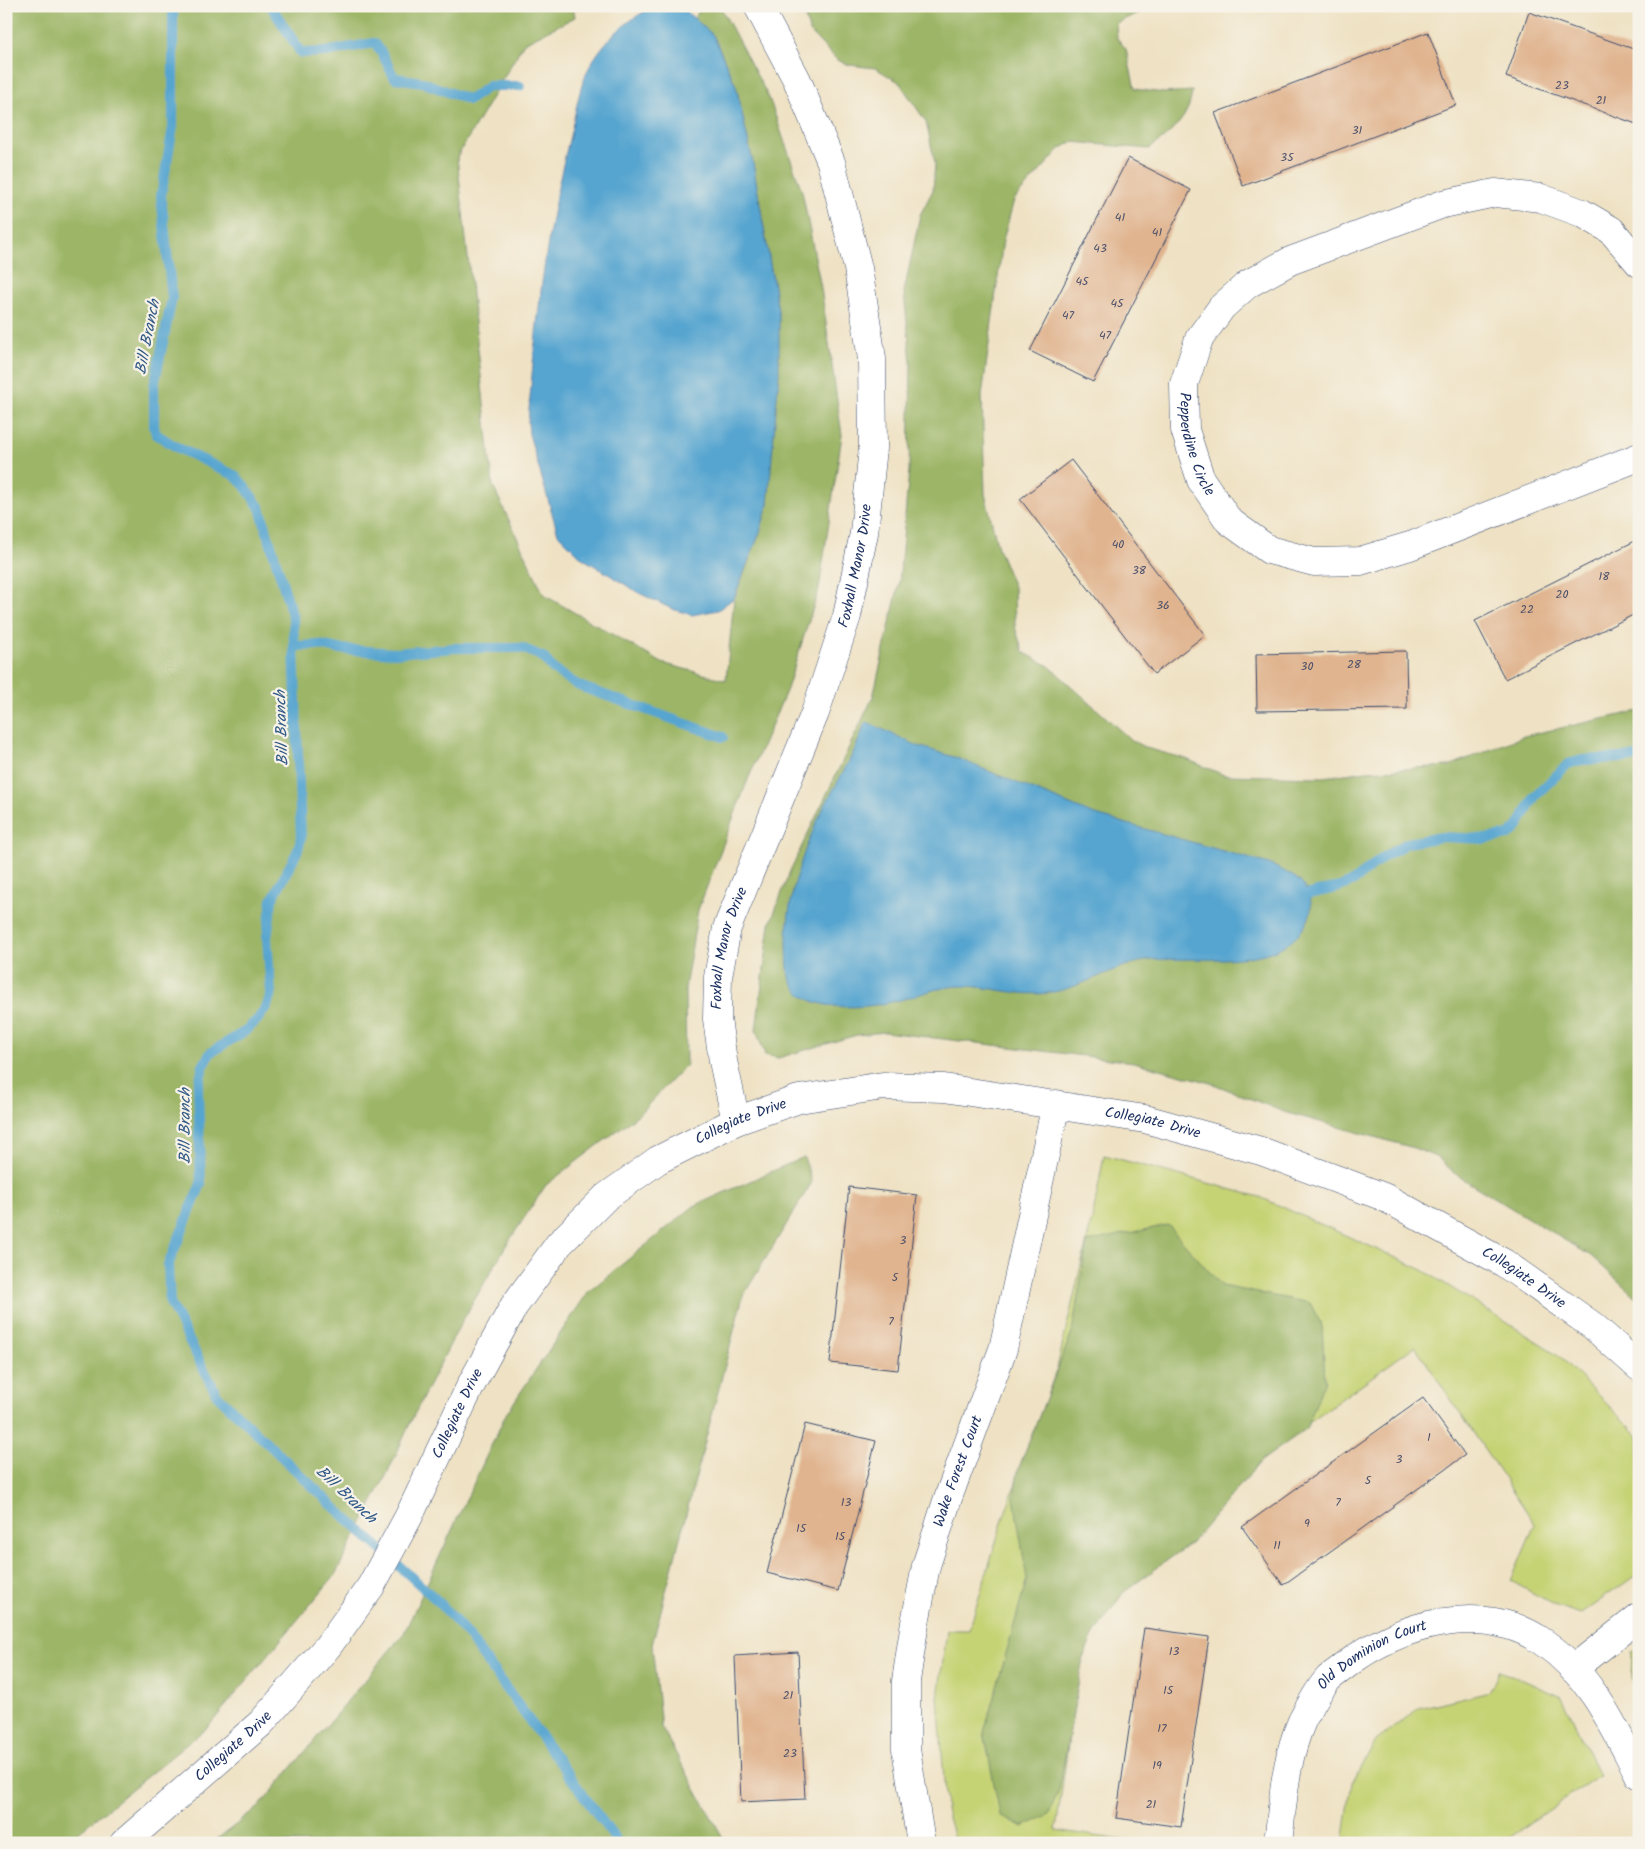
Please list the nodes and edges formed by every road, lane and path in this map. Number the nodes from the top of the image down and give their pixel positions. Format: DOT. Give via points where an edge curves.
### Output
graph roads {
  1 [pos="758,6"];
  2 [pos="1639,263"];
  3 [pos="1639,457"];
  4 [pos="1056,1104"];
  5 [pos="736,1121"];
  6 [pos="1639,1367"];
  7 [pos="1639,1618"];
  8 [pos="1574,1669"];
  9 [pos="1639,1775"];
  10 [pos="124,1843"];
  11 [pos="921,1843"];
  12 [pos="1278,1843"];
  1 -- 5 [label="street, Foxhall Manor Drive" via="797,80 831,162 858,268 872,359 873,448 864,533 847,616 815,713 727,928 718,977 717,1019"];
  2 -- 3 [label="street, Pepperdine Circle" via="1611,230 1582,213 1541,198 1495,193 1443,204 1290,261 1248,284 1222,306 1198,339 1184,384 1185,430 1201,480 1228,520 1269,550 1314,562 1360,561 1410,546"];
  4 -- 5 [label="street, Collegiate Drive" via="944,1088 883,1086 799,1099"];
  4 -- 6 [label="street, Collegiate Drive" via="1145,1119 1261,1151 1384,1197 1504,1263 1593,1326"];
  4 -- 11 [label="street, Wake Forest Court" via="1003,1349 926,1566 914,1628 906,1681 906,1749"];
  5 -- 10 [label="street, Collegiate Drive" via="658,1160 606,1197 559,1244 514,1306 371,1586 328,1646 261,1723"];
  7 -- 8 [label="street"];
  8 -- 9 [label="street, Old Dominion Court" via="1604,1707"];
  8 -- 12 [label="street, Old Dominion Court" via="1542,1641 1508,1624 1459,1620 1407,1630 1364,1651 1328,1679 1302,1721 1289,1759"];
}
